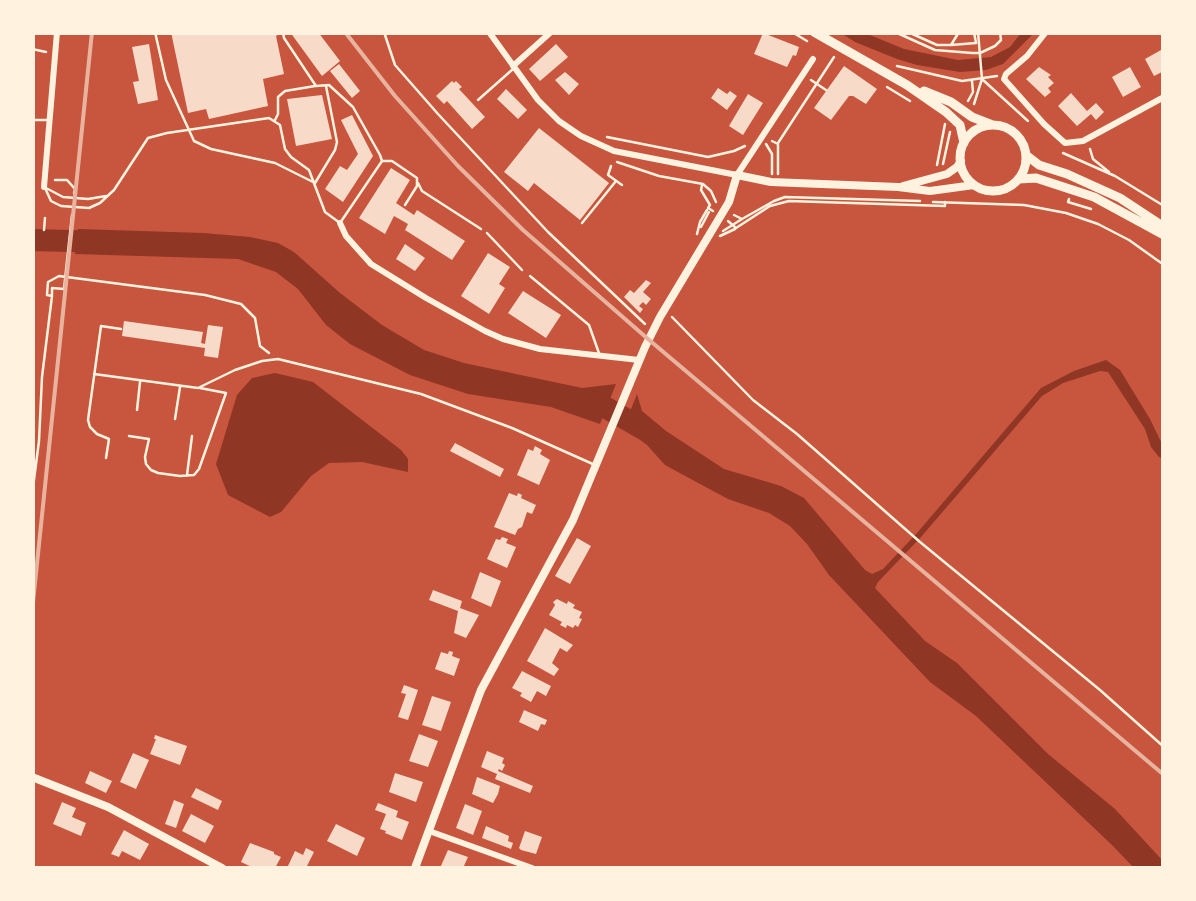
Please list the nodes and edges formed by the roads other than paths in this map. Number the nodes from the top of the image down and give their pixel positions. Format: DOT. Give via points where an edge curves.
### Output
graph roads {
  1 [pos="57,32"];
  2 [pos="155,32"];
  3 [pos="283,32"];
  4 [pos="490,32"];
  5 [pos="551,32"];
  6 [pos="814,32"];
  7 [pos="1046,32"];
  8 [pos="813,58"];
  9 [pos="514,67"];
  10 [pos="325,84"];
  11 [pos="907,85"];
  12 [pos="316,86"];
  13 [pos="1164,96"];
  14 [pos="478,100"];
  15 [pos="32,120"];
  16 [pos="49,120"];
  17 [pos="274,121"];
  18 [pos="996,126"];
  19 [pos="190,131"];
  20 [pos="964,144"];
  21 [pos="1026,155"];
  22 [pos="961,160"];
  23 [pos="382,161"];
  24 [pos="737,176"];
  25 [pos="1019,179"];
  26 [pos="315,183"];
  27 [pos="418,183"];
  28 [pos="974,184"];
  29 [pos="44,186"];
  30 [pos="898,186"];
  31 [pos="107,196"];
  32 [pos="405,205"];
  33 [pos="340,223"];
  34 [pos="1164,227"];
  35 [pos="481,229"];
  36 [pos="1164,236"];
  37 [pos="530,276"];
  38 [pos="121,328"];
  39 [pos="600,357"];
  40 [pos="639,360"];
  41 [pos="94,374"];
  42 [pos="141,380"];
  43 [pos="180,386"];
  44 [pos="198,388"];
  45 [pos="136,410"];
  46 [pos="175,420"];
  47 [pos="129,436"];
  48 [pos="192,436"];
  49 [pos="106,458"];
  50 [pos="596,466"];
  51 [pos="186,476"];
  52 [pos="32,777"];
  53 [pos="429,831"];
  54 [pos="222,868"];
  55 [pos="415,868"];
  56 [pos="532,868"];
  1 -- 16 [label="street"];
  2 -- 19 [label="lane" via="166,80"];
  3 -- 12 [label="lane"];
  4 -- 9 [label="street"];
  5 -- 9 [label="street"];
  6 -- 11 [label="main road"];
  7 -- 13 [label="street" via="1004,79 1062,142 1094,136"];
  8 -- 24 [label="street"];
  9 -- 14 [label="lane"];
  9 -- 24 [label="street" via="546,109 592,142"];
  10 -- 12 [label="lane"];
  10 -- 23 [label="lane" via="353,107"];
  10 -- 26 [label="lane" via="337,142"];
  11 -- 18 [label="main road"];
  11 -- 20 [label="main road" via="952,116"];
  12 -- 17 [label="lane" via="278,96"];
  15 -- 16 [label="lane"];
  16 -- 29 [label="street"];
  17 -- 19 [label="lane"];
  17 -- 26 [label="lane" via="290,157 310,170"];
  18 -- 20 [label="main road" via="978,130"];
  18 -- 21 [label="main road" via="1019,137"];
  19 -- 26 [label="lane" via="211,149 275,163"];
  19 -- 31 [label="lane" via="148,138"];
  20 -- 22 [label="main road"];
  21 -- 25 [label="main road"];
  21 -- 34 [label="main road" via="1120,198"];
  22 -- 28 [label="main road"];
  22 -- 30 [label="street" via="940,177"];
  23 -- 27 [label="lane" via="413,174"];
  23 -- 33 [label="lane"];
  24 -- 30 [label="street"];
  24 -- 40 [label="street"];
  25 -- 28 [label="main road" via="1001,190"];
  25 -- 36 [label="main road" via="1094,197"];
  26 -- 33 [label="lane" via="325,212"];
  27 -- 32 [label="lane"];
  27 -- 35 [label="lane"];
  28 -- 30 [label="street"];
  29 -- 31 [label="lane" via="64,196"];
  29 -- 31 [label="lane" via="61,206 88,208"];
  33 -- 39 [label="street" via="370,264 473,325 518,344"];
  37 -- 39 [label="lane" via="590,325"];
  38 -- 41 [label="lane" via="101,326"];
  39 -- 40 [label="street"];
  40 -- 50 [label="street"];
  41 -- 42 [label="lane"];
  41 -- 49 [label="lane" via="88,420 109,438"];
  42 -- 43 [label="lane"];
  42 -- 45 [label="lane"];
  43 -- 44 [label="lane"];
  43 -- 46 [label="lane"];
  44 -- 50 [label="lane" via="278,359 434,398"];
  44 -- 51 [label="lane" via="226,393 199,469"];
  47 -- 51 [label="lane" via="148,439 151,470"];
  48 -- 51 [label="lane"];
  50 -- 53 [label="street" via="481,690"];
  52 -- 54 [label="street" via="108,807"];
  53 -- 55 [label="street"];
  53 -- 56 [label="street"];
}
